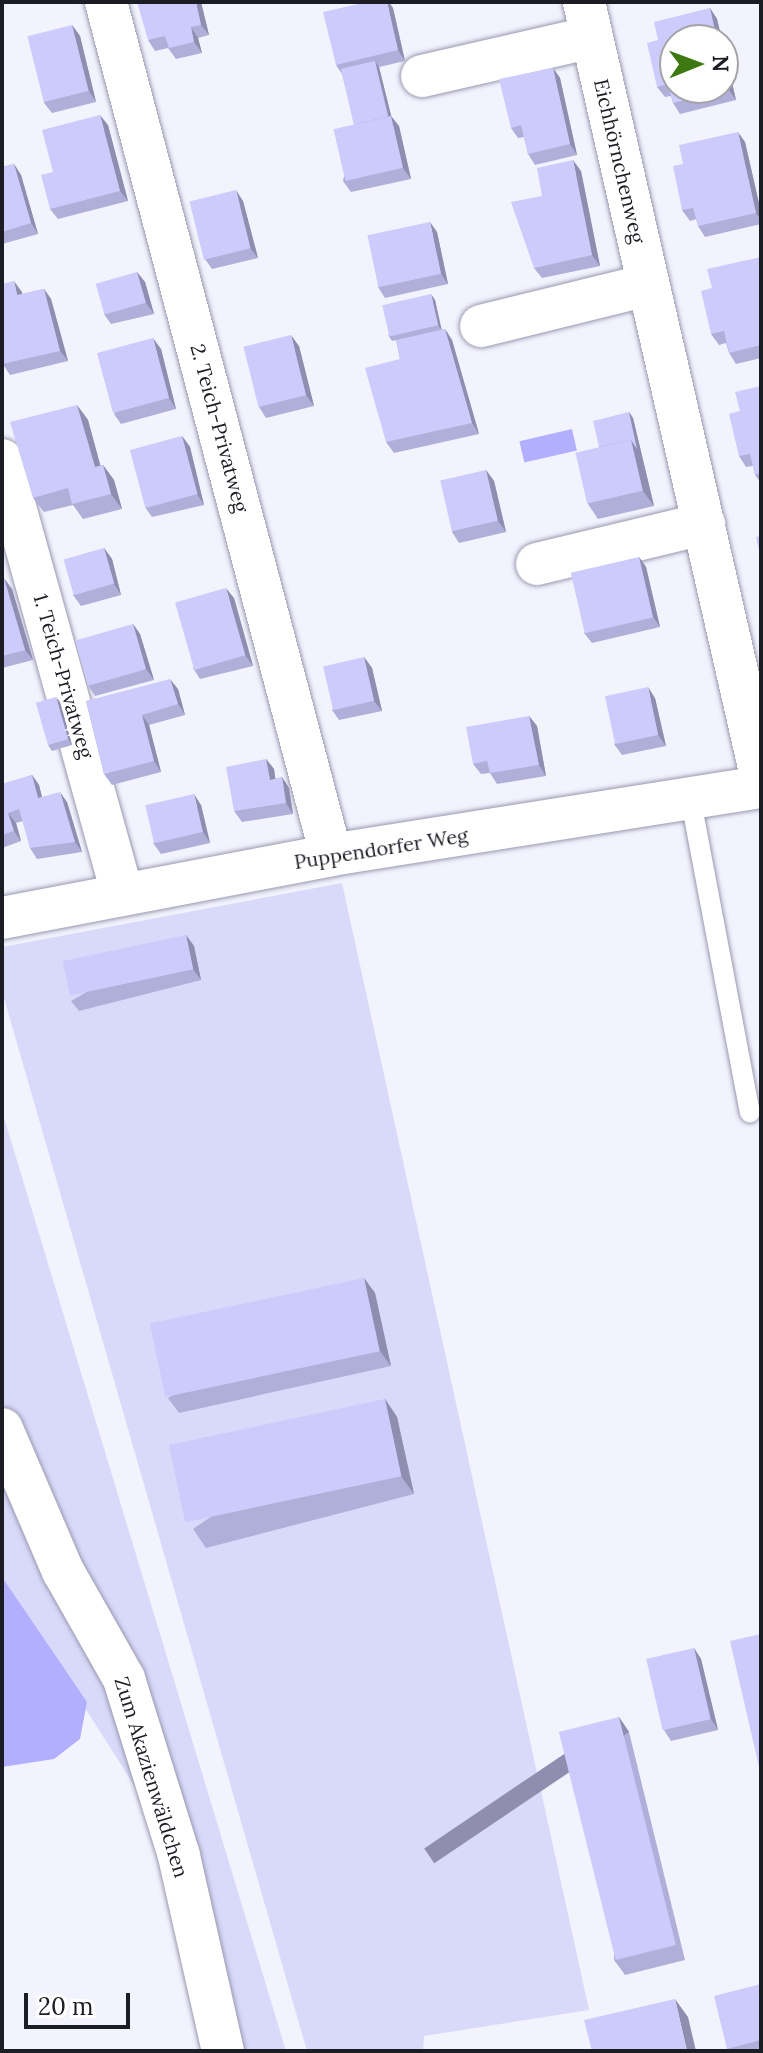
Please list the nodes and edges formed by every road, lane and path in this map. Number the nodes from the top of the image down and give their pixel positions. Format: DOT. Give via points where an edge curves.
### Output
graph roads {
  1 [pos="106,2"];
  2 [pos="588,20"];
  3 [pos="422,76"];
  4 [pos="648,285"];
  5 [pos="481,326"];
  6 [pos="2,460"];
  7 [pos="704,524"];
  8 [pos="537,564"];
  9 [pos="761,776"];
  10 [pos="761,787"];
  11 [pos="691,801"];
  12 [pos="331,855"];
  13 [pos="122,892"];
  14 [pos="2,918"];
  15 [pos="750,1112"];
  16 [pos="2,1429"];
  17 [pos="223,2051"];
  1 -- 12 [label="street, 2. Teich-Privatweg"];
  2 -- 3 [label="street, Eichhörnchenweg"];
  2 -- 4 [label="street, Eichhörnchenweg"];
  4 -- 5 [label="street"];
  4 -- 7 [label="street, Eichhörnchenweg"];
  6 -- 13 [label="street, 1. Teich-Privatweg"];
  7 -- 8 [label="street"];
  7 -- 9 [label="street, Eichhörnchenweg"];
  10 -- 11 [label="street, Puppendorfer Weg"];
  11 -- 12 [label="street, Puppendorfer Weg"];
  11 -- 15 [label="lane"];
  12 -- 13 [label="street, Puppendorfer Weg"];
  13 -- 14 [label="street, Puppendorfer Weg"];
  16 -- 17 [label="street, Zum Akazienwäldchen" via="63,1571 124,1679 179,1856"];
}
